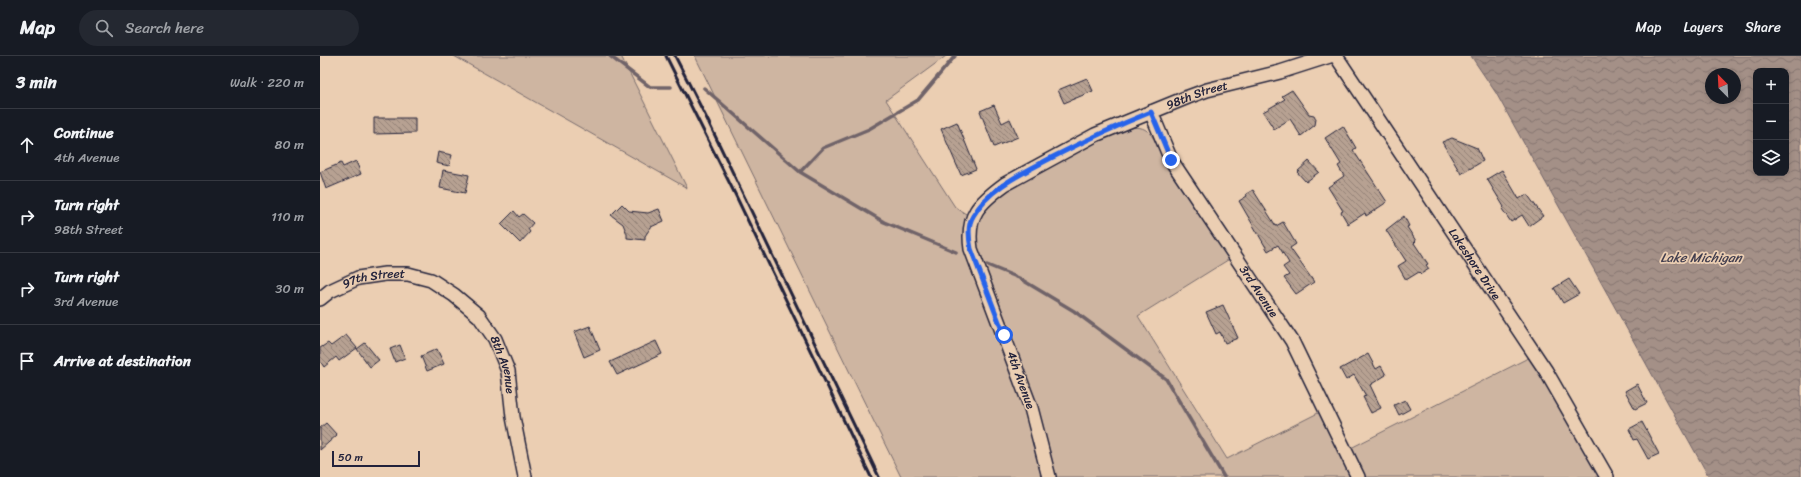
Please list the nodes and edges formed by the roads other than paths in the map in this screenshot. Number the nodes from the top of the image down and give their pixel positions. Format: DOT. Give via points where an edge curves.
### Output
graph roads {
  1 [pos="1330,56"];
  2 [pos="1336,56"];
  3 [pos="1151,112"];
  4 [pos="972,217"];
  5 [pos="430,280"];
  6 [pos="320,298"];
  7 [pos="526,477"];
  8 [pos="1049,477"];
  9 [pos="1358,477"];
  10 [pos="1607,477"];
  1 -- 3 [label="street, 98th Street" via="1280,72 1207,90"];
  2 -- 10 [label="street, Lakeshore Drive" via="1546,371"];
  3 -- 4 [label="street, 98th Street" via="1095,135 1030,169 992,194"];
  3 -- 9 [label="street, 3rd Avenue" via="1171,160 1292,340"];
  4 -- 8 [label="street, 4th Avenue" via="969,239 971,249 1031,408"];
  5 -- 6 [label="street, 97th Street" via="408,274 364,277 330,291"];
  5 -- 7 [label="street, 8th Avenue" via="479,316 496,339 508,371 513,417"];
}
